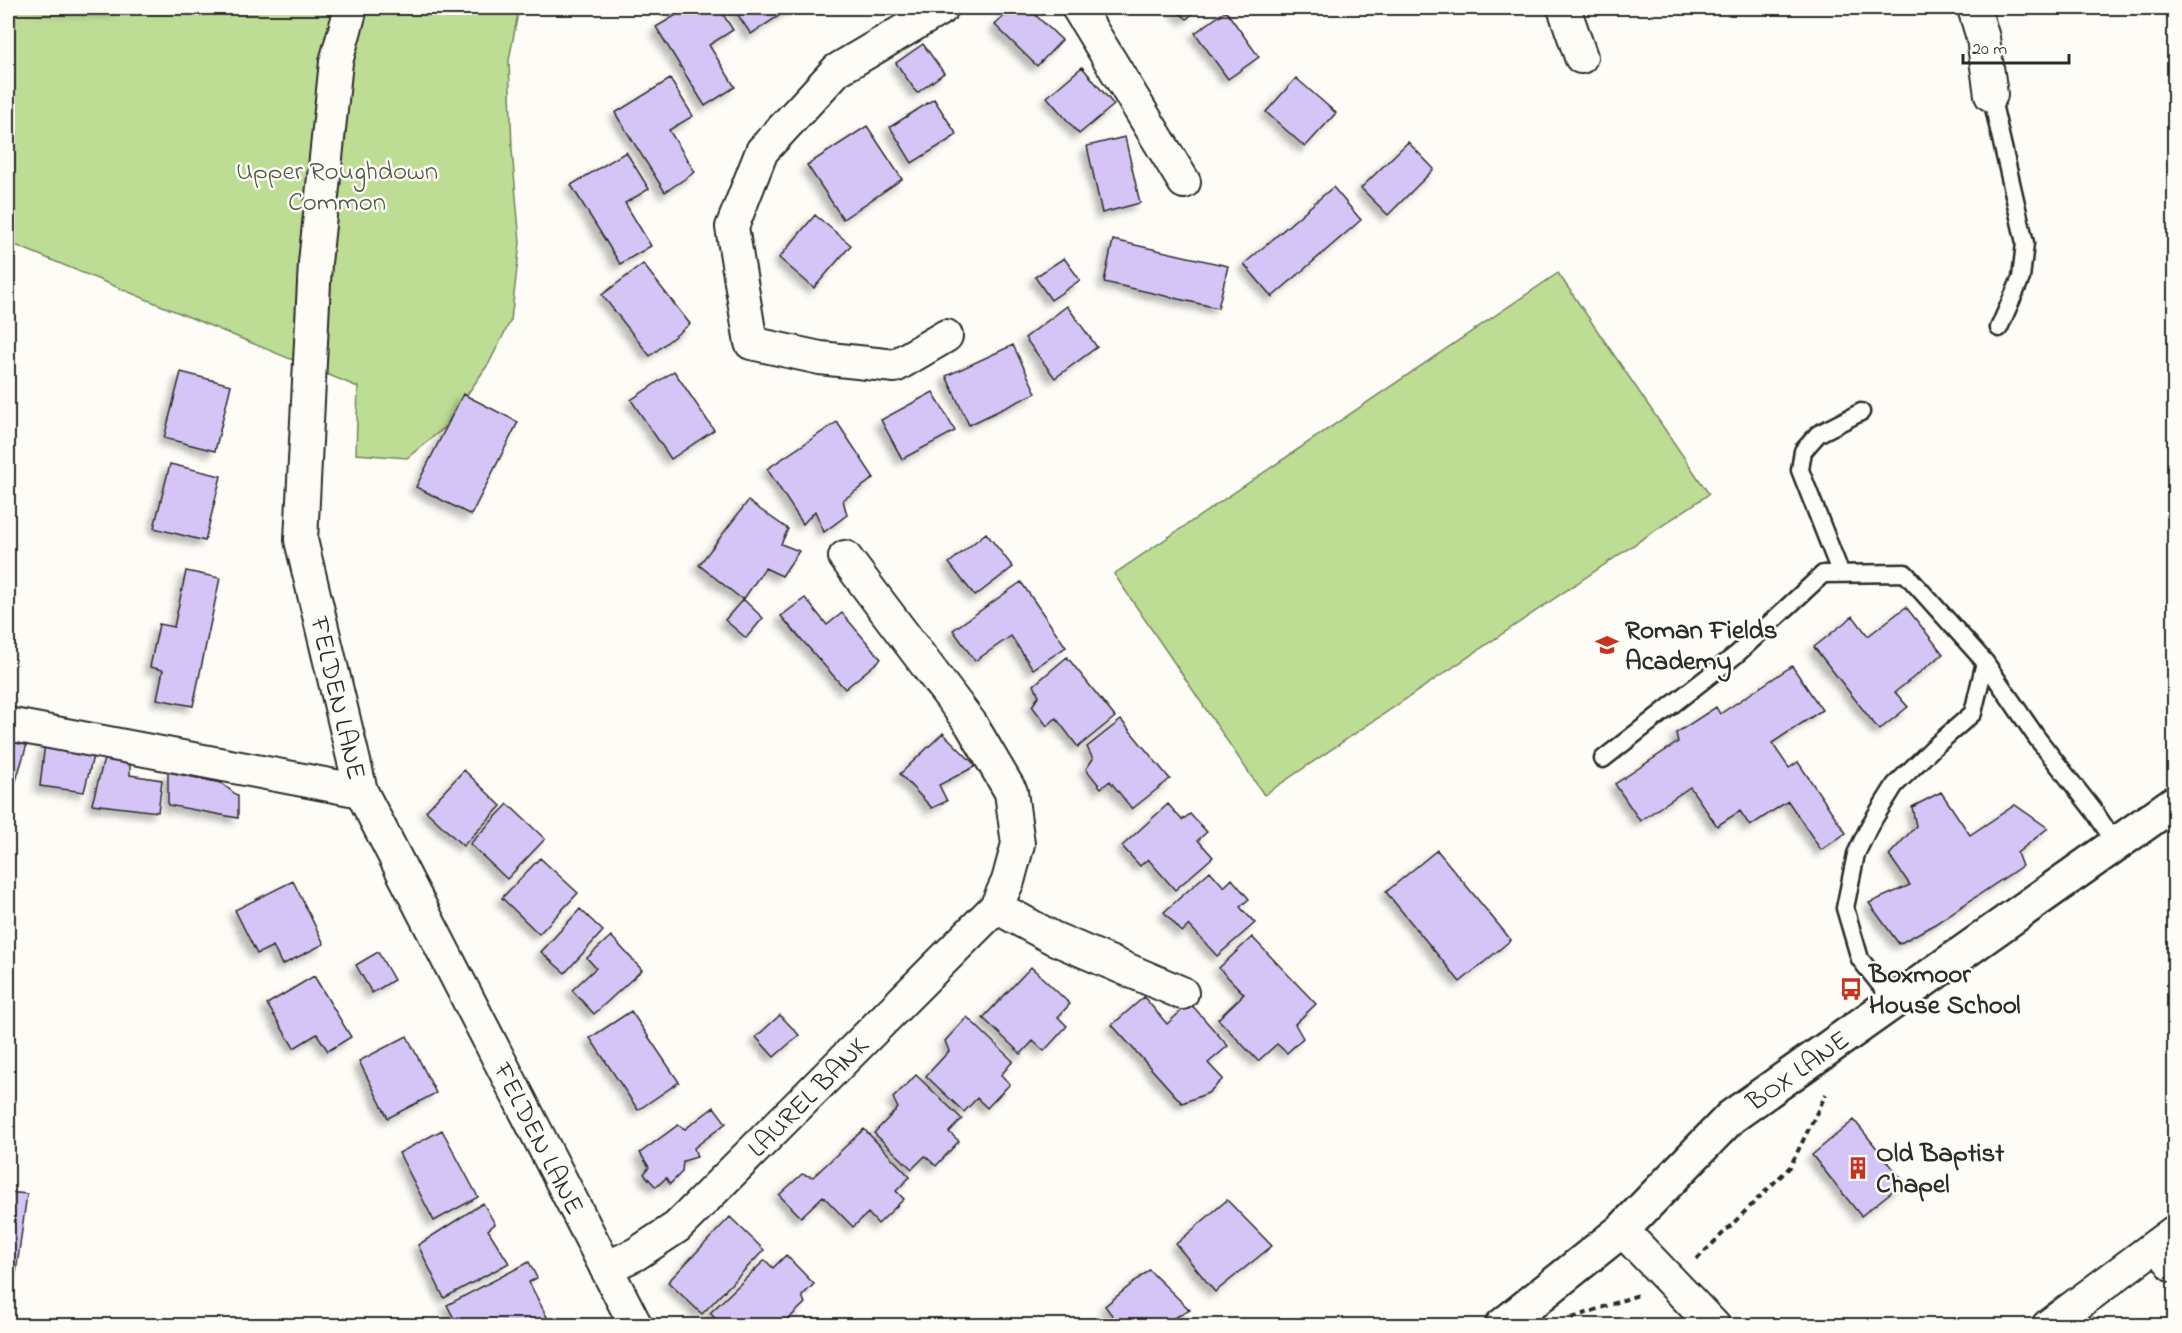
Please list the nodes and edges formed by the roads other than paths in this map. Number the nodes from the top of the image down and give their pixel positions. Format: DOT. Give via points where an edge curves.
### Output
graph roads {
  1 [pos="351,8"];
  2 [pos="942,8"];
  3 [pos="1078,8"];
  4 [pos="1564,8"];
  5 [pos="1974,8"];
  6 [pos="1581,57"];
  7 [pos="1991,95"];
  8 [pos="1184,182"];
  9 [pos="1999,328"];
  10 [pos="946,336"];
  11 [pos="1861,412"];
  12 [pos="844,557"];
  13 [pos="1841,574"];
  14 [pos="1984,662"];
  15 [pos="8,724"];
  16 [pos="1603,759"];
  17 [pos="361,791"];
  18 [pos="2175,803"];
  19 [pos="2116,844"];
  20 [pos="996,908"];
  21 [pos="1182,993"];
  22 [pos="1893,1001"];
  23 [pos="1622,1230"];
  24 [pos="2169,1248"];
  25 [pos="606,1268"];
  26 [pos="636,1326"];
  27 [pos="1502,1326"];
  28 [pos="1714,1326"];
  29 [pos="2048,1326"];
  1 -- 17 [label="street, FELDEN LANE" via="336,62 315,263 301,540"];
  2 -- 10 [label="street" via="837,70 762,151 732,227 751,343 820,358 895,366"];
  3 -- 8 [label="street"];
  4 -- 6 [label="street"];
  5 -- 7 [label="street" via="1983,38"];
  7 -- 9 [label="lane" via="2025,243 2021,278"];
  11 -- 13 [label="lane" via="1818,434 1803,452 1800,470"];
  12 -- 20 [label="street, LAUREL BANK" via="971,724 1011,792 1018,844"];
  13 -- 14 [label="lane" via="1905,573"];
  13 -- 16 [label="lane" via="1823,574 1737,654"];
  14 -- 19 [label="lane"];
  14 -- 22 [label="lane" via="1973,713 1895,785 1856,854 1845,908 1860,959"];
  15 -- 17 [label="street"];
  17 -- 25 [label="street, FELDEN LANE"];
  18 -- 19 [label="main road, BOX LANE"];
  19 -- 22 [label="main road, BOX LANE"];
  20 -- 21 [label="street" via="1053,938"];
  20 -- 25 [label="street, LAUREL BANK" via="677,1227"];
  22 -- 23 [label="main road, BOX LANE" via="1731,1117"];
  23 -- 27 [label="main road, BOX LANE"];
  23 -- 28 [label="street"];
  24 -- 29 [label="street"];
  25 -- 26 [label="street, FELDEN LANE"];
}
